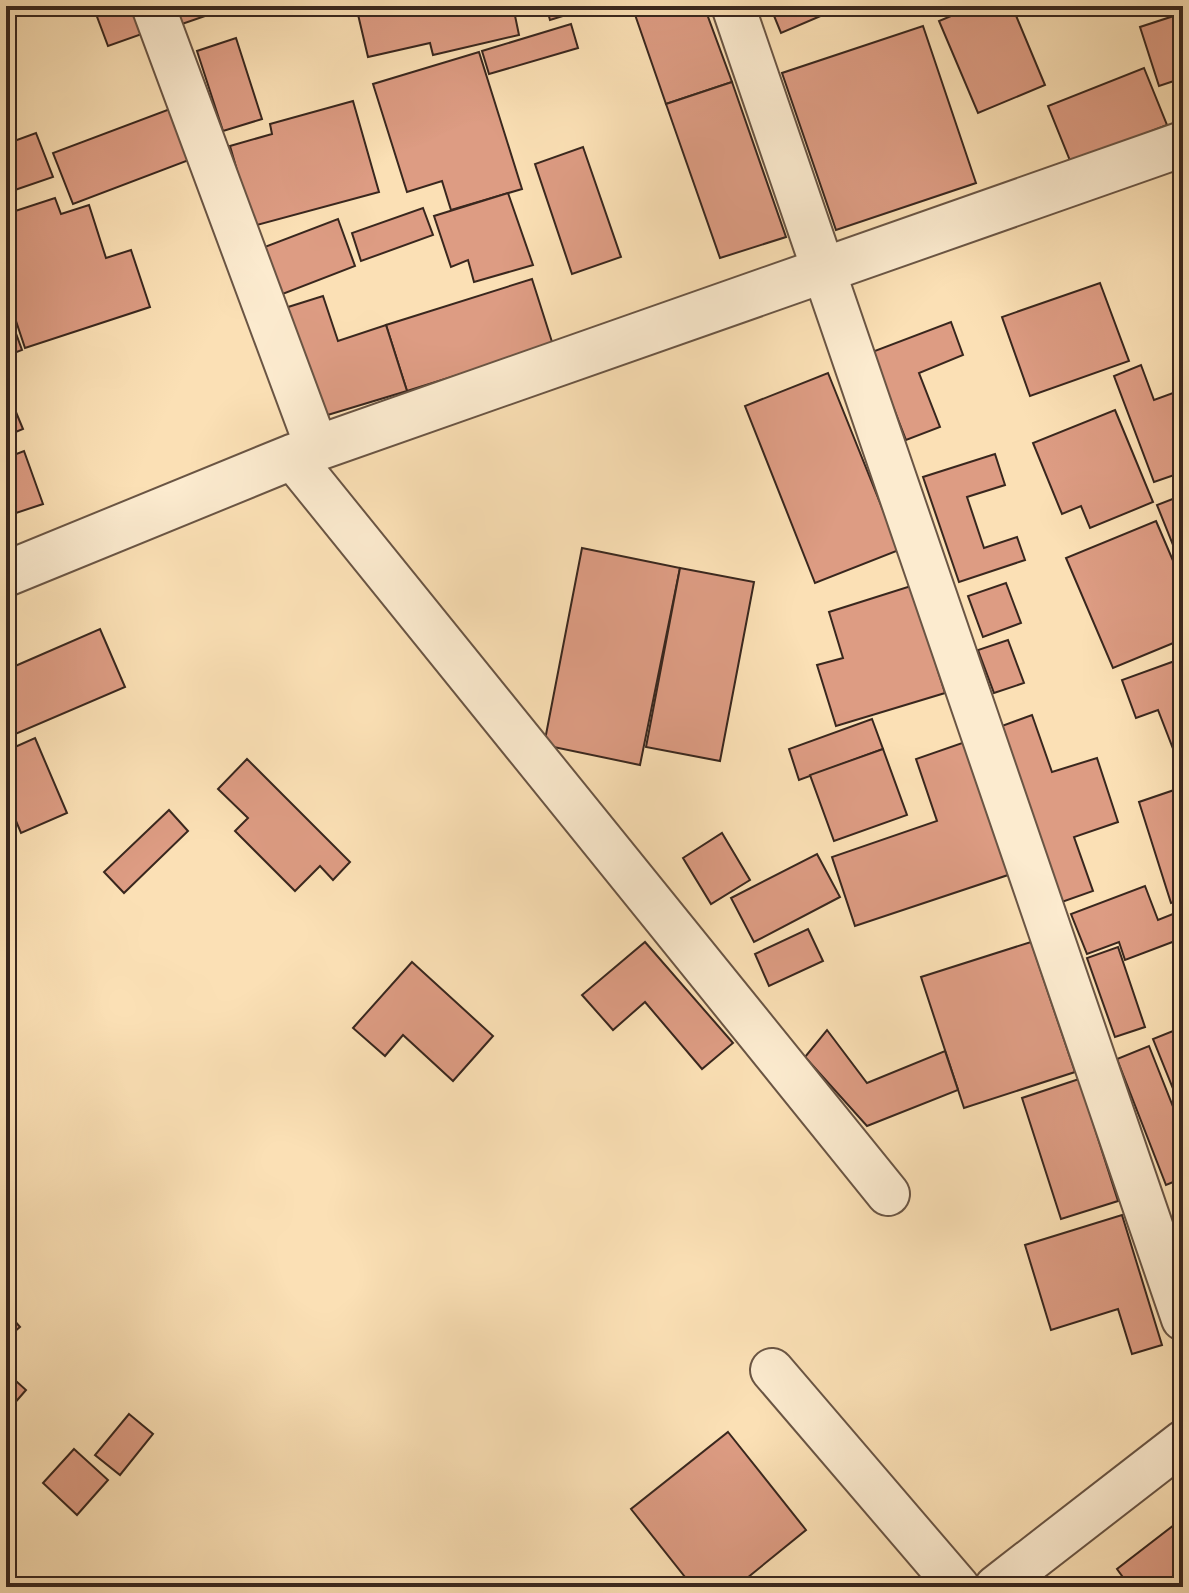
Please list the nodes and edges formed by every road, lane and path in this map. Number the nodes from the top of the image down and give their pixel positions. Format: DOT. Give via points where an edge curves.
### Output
graph roads {
  1 [pos="153,6"];
  2 [pos="733,6"];
  3 [pos="1183,144"];
  4 [pos="823,271"];
  5 [pos="304,452"];
  6 [pos="6,574"];
  7 [pos="888,1194"];
  8 [pos="1183,1319"];
  9 [pos="772,1370"];
  10 [pos="1183,1442"];
  11 [pos="958,1587"];
  12 [pos="996,1587"];
  1 -- 5 [label="street"];
  2 -- 4 [label="street"];
  3 -- 4 [label="street"];
  4 -- 5 [label="street"];
  4 -- 8 [label="street"];
  5 -- 6 [label="street"];
  5 -- 7 [label="street"];
  9 -- 11 [label="street"];
  10 -- 12 [label="street"];
}
